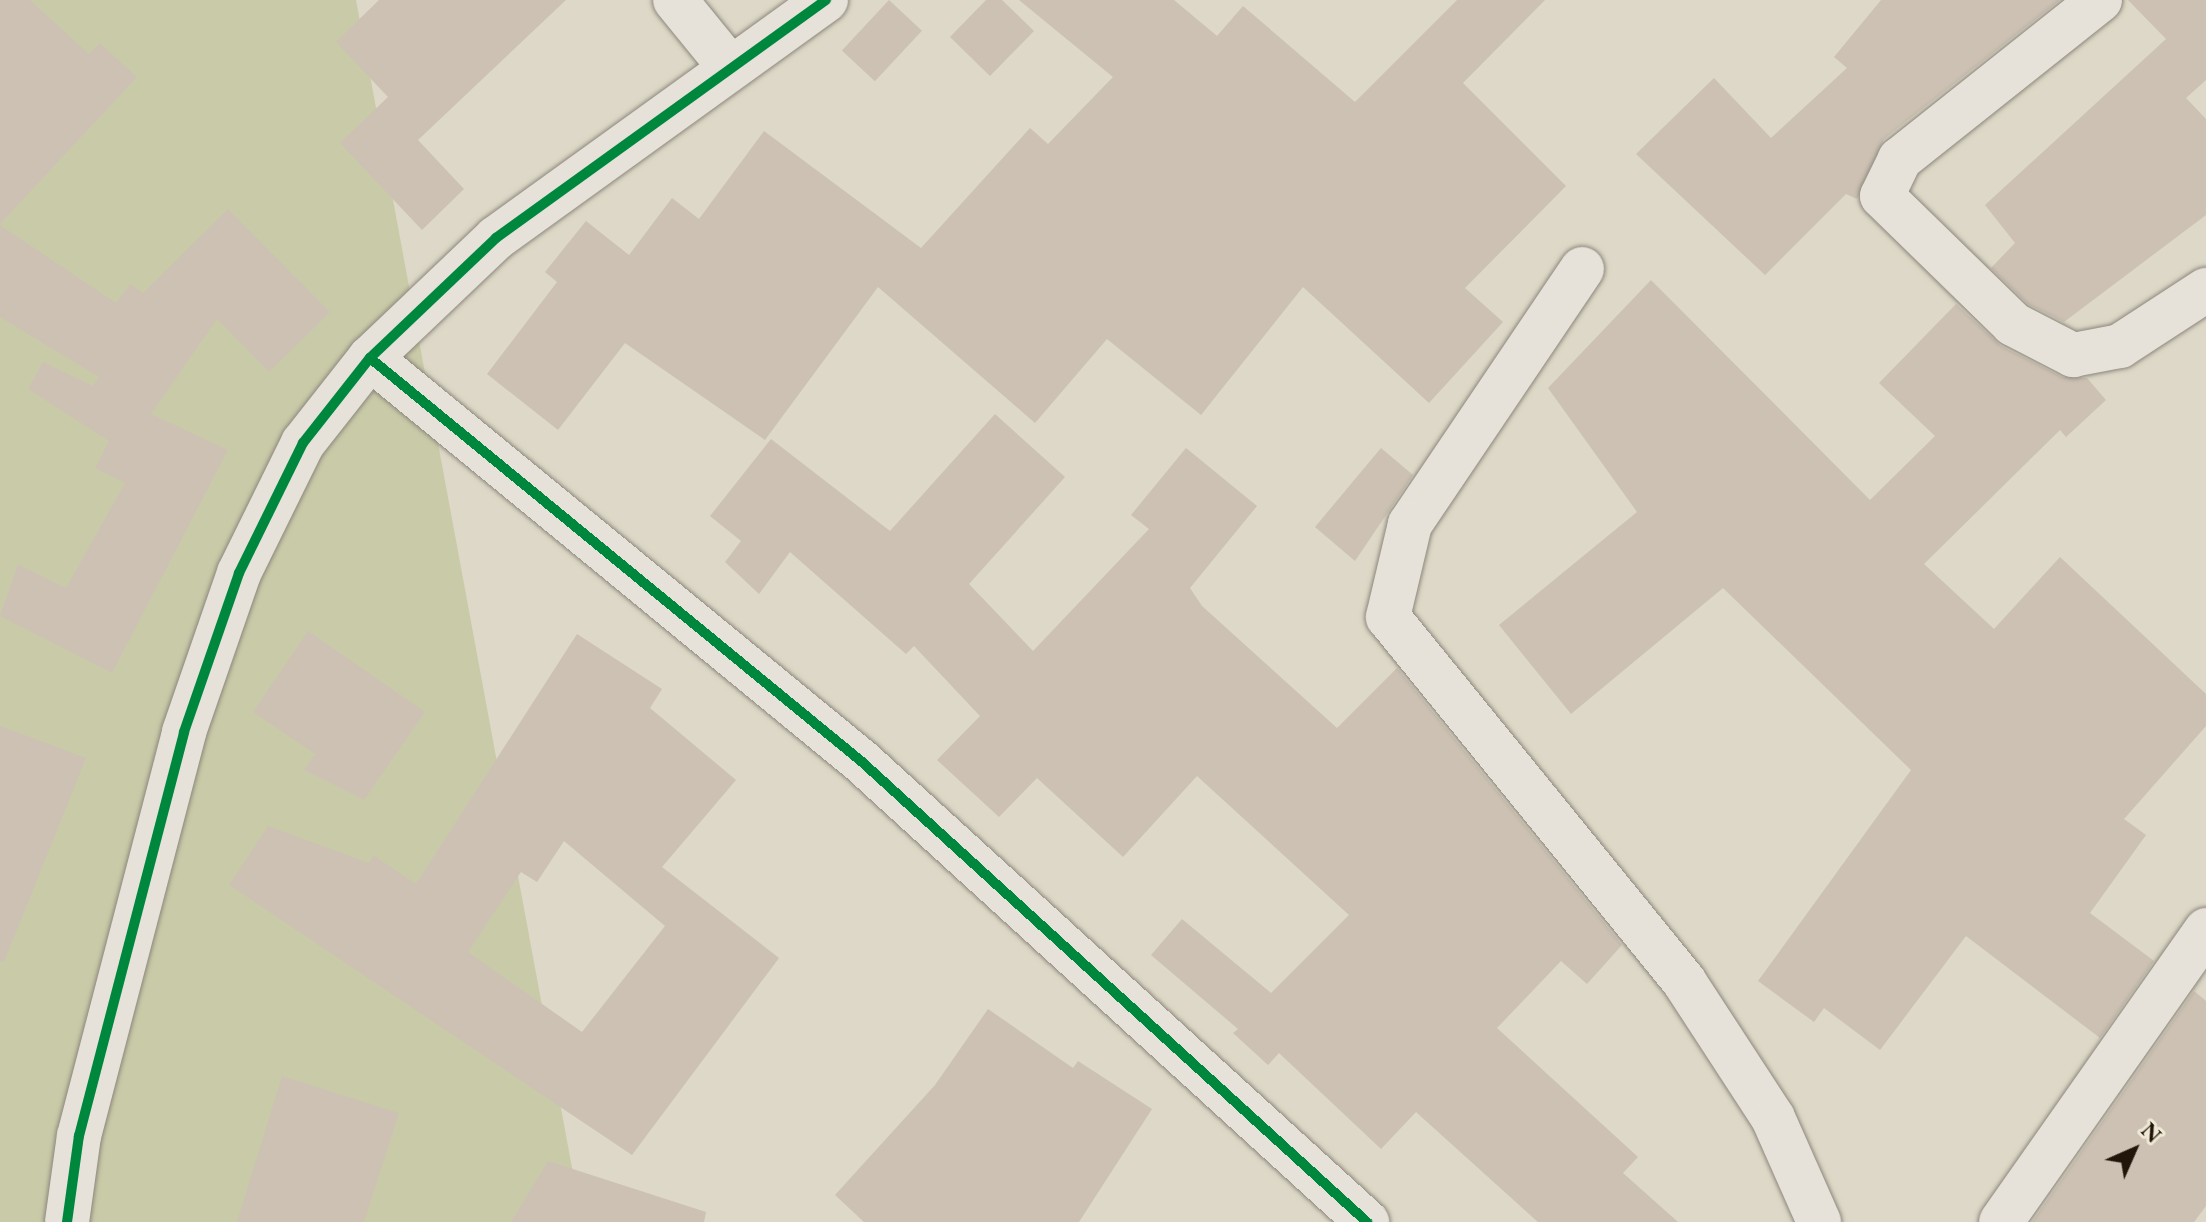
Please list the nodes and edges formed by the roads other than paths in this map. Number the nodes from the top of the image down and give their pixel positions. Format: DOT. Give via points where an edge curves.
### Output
graph roads {
  1 [pos="675,0"];
  2 [pos="826,0"];
  3 [pos="2100,0"];
  4 [pos="728,65"];
  5 [pos="1582,269"];
  6 [pos="2206,290"];
  7 [pos="370,358"];
  8 [pos="2206,930"];
  9 [pos="67,1222"];
  10 [pos="1367,1222"];
  11 [pos="1819,1222"];
  12 [pos="2001,1222"];
  1 -- 4 [label="street"];
  2 -- 4 [label="street"];
  3 -- 6 [label="street" via="1900,159 1882,196 2013,324 2073,355 2120,346"];
  4 -- 7 [label="street" via="496,238"];
  5 -- 11 [label="street" via="1410,524 1388,617 1685,983 1773,1118"];
  7 -- 9 [label="street" via="303,443 229,602 184,732 79,1136"];
  7 -- 10 [label="street" via="826,731"];
  8 -- 12 [label="street"];
}
